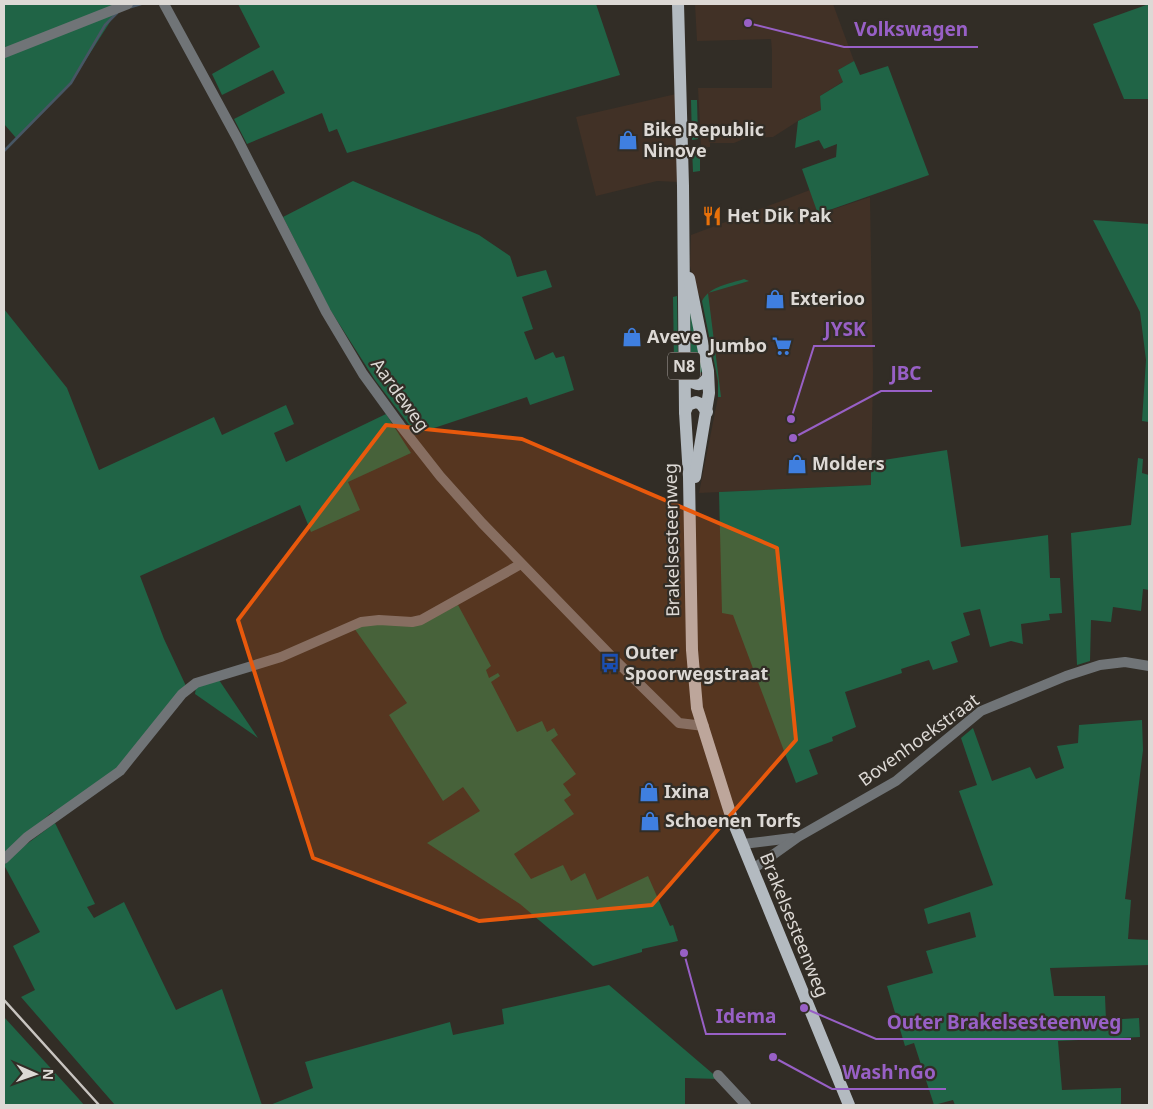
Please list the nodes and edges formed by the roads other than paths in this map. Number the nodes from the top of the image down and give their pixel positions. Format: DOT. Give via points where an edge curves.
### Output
graph roads {
  1 [pos="128,4"];
  2 [pos="164,4"];
  3 [pos="678,4"];
  4 [pos="683,4"];
  5 [pos="4,53"];
  6 [pos="684,375"];
  7 [pos="708,378"];
  8 [pos="685,412"];
  9 [pos="707,412"];
  10 [pos="521,564"];
  11 [pos="1149,666"];
  12 [pos="704,726"];
  13 [pos="798,837"];
  14 [pos="743,844"];
  15 [pos="4,859"];
  16 [pos="753,869"];
  17 [pos="718,1074"];
  18 [pos="746,1105"];
  19 [pos="849,1105"];
  1 -- 5 [label="street"];
  2 -- 10 [label="street, Aardeweg" via="326,312 363,374 428,462"];
  3 -- 6 [label="main road, Brakelsesteenweg / N8"];
  4 -- 7 [label="main road, Brakelsesteenweg / N8" via="688,265"];
  6 -- 7 [label="main road" via="697,385"];
  6 -- 8 [label="main road, Brakelsesteenweg / N8"];
  7 -- 9 [label="main road, Brakelsesteenweg / N8"];
  8 -- 9 [label="main road" via="688,405 696,402"];
  8 -- 12 [label="main road, Brakelsesteenweg / N8" via="692,650 697,708"];
  9 -- 12 [label="main road, Brakelsesteenweg / N8" via="695,465 693,502 695,615"];
  10 -- 12 [label="street, Aardeweg" via="679,723"];
  10 -- 15 [label="street" via="421,620 361,622 282,657 196,683 182,694 120,771 28,837"];
  11 -- 13 [label="street, Bovenhoekstraat" via="1125,662 1100,665 981,711 896,782"];
  12 -- 14 [label="main road, Brakelsesteenweg / N8" via="722,790"];
  13 -- 14 [label="street, Bovenhoekstraat"];
  13 -- 16 [label="street, Bovenhoekstraat"];
  14 -- 16 [label="main road, Brakelsesteenweg / N8"];
  16 -- 19 [label="main road, Brakelsesteenweg / N8"];
  17 -- 18 [label="street"];
}
